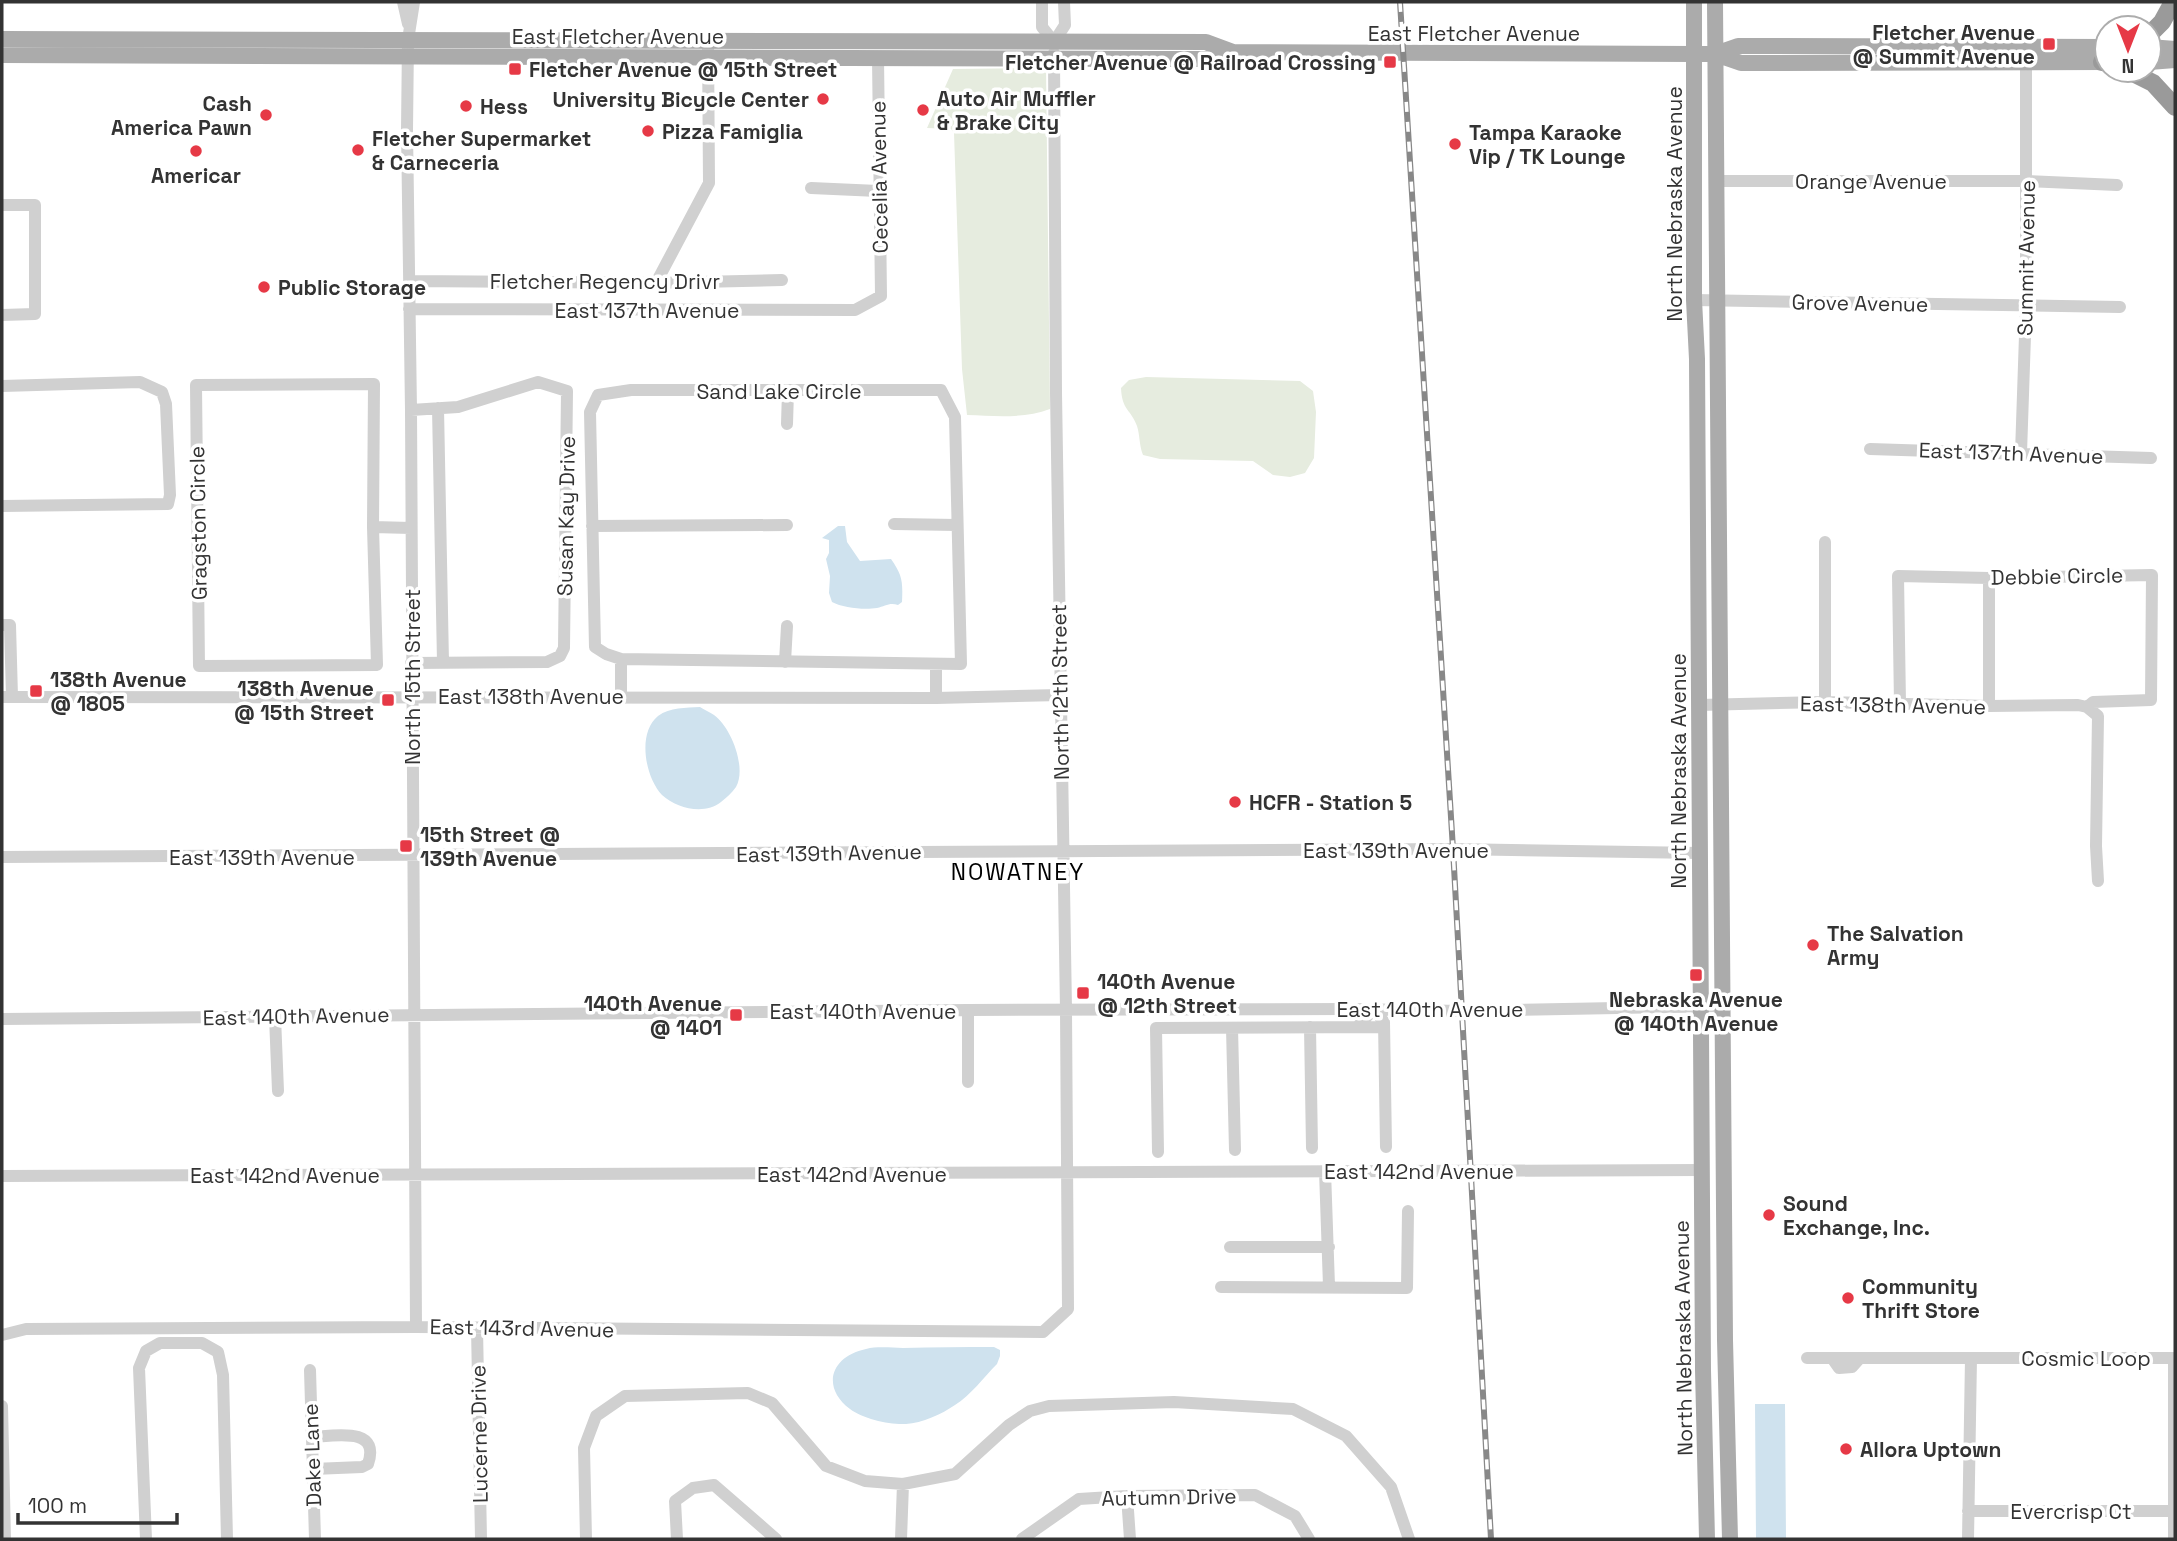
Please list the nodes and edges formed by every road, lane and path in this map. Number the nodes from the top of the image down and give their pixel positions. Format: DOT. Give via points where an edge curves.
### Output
graph roads {
  1 [pos="403,2"];
  2 [pos="414,2"];
  3 [pos="1042,2"];
  4 [pos="1063,2"];
  5 [pos="1694,2"];
  6 [pos="1715,2"];
  7 [pos="2173,2"];
  8 [pos="2163,20"];
  9 [pos="106,38"];
  10 [pos="2,39"];
  11 [pos="984,40"];
  12 [pos="409,42"];
  13 [pos="190,47"];
  14 [pos="708,50"];
  15 [pos="1054,50"];
  16 [pos="1694,54"];
  17 [pos="1715,54"];
  18 [pos="2,55"];
  19 [pos="105,55"];
  20 [pos="878,58"];
  21 [pos="2093,58"];
  22 [pos="2093,59"];
  23 [pos="2026,62"];
  24 [pos="2154,84"];
  25 [pos="2175,107"];
  26 [pos="1715,181"];
  27 [pos="2027,181"];
  28 [pos="2118,185"];
  29 [pos="811,188"];
  30 [pos="878,191"];
  31 [pos="2,205"];
  32 [pos="782,280"];
  33 [pos="409,281"];
  34 [pos="656,283"];
  35 [pos="881,296"];
  36 [pos="1694,300"];
  37 [pos="1717,300"];
  38 [pos="2026,306"];
  39 [pos="2120,307"];
  40 [pos="409,309"];
  41 [pos="2,315"];
  42 [pos="1697,359"];
  43 [pos="2,386"];
  44 [pos="788,391"];
  45 [pos="438,408"];
  46 [pos="411,410"];
  47 [pos="787,424"];
  48 [pos="1870,449"];
  49 [pos="2021,453"];
  50 [pos="2151,458"];
  51 [pos="1719,465"];
  52 [pos="1696,498"];
  53 [pos="2,506"];
  54 [pos="894,524"];
  55 [pos="957,524"];
  56 [pos="787,525"];
  57 [pos="592,526"];
  58 [pos="373,527"];
  59 [pos="411,528"];
  60 [pos="1825,542"];
  61 [pos="1989,578"];
  62 [pos="2,625"];
  63 [pos="787,626"];
  64 [pos="1720,631"];
  65 [pos="621,659"];
  66 [pos="443,662"];
  67 [pos="785,662"];
  68 [pos="411,663"];
  69 [pos="936,664"];
  70 [pos="1060,695"];
  71 [pos="412,696"];
  72 [pos="7,697"];
  73 [pos="621,697"];
  74 [pos="936,698"];
  75 [pos="1825,702"];
  76 [pos="1900,704"];
  77 [pos="1699,705"];
  78 [pos="1721,705"];
  79 [pos="1989,706"];
  80 [pos="2087,707"];
  81 [pos="1062,851"];
  82 [pos="1699,853"];
  83 [pos="412,857"];
  84 [pos="2,858"];
  85 [pos="2098,881"];
  86 [pos="1701,986"];
  87 [pos="1723,986"];
  88 [pos="1701,1006"];
  89 [pos="1724,1006"];
  90 [pos="1374,1009"];
  91 [pos="968,1010"];
  92 [pos="1066,1010"];
  93 [pos="414,1015"];
  94 [pos="275,1017"];
  95 [pos="2,1019"];
  96 [pos="1310,1027"];
  97 [pos="1357,1027"];
  98 [pos="1384,1027"];
  99 [pos="1232,1028"];
  100 [pos="968,1082"];
  101 [pos="278,1091"];
  102 [pos="1386,1147"];
  103 [pos="1312,1148"];
  104 [pos="1235,1150"];
  105 [pos="1724,1151"];
  106 [pos="1158,1152"];
  107 [pos="1702,1170"];
  108 [pos="1325,1171"];
  109 [pos="1067,1173"];
  110 [pos="415,1175"];
  111 [pos="2,1176"];
  112 [pos="1408,1211"];
  113 [pos="1230,1247"];
  114 [pos="1329,1247"];
  115 [pos="1329,1286"];
  116 [pos="1221,1287"];
  117 [pos="416,1327"];
  118 [pos="477,1328"];
  119 [pos="1043,1332"];
  120 [pos="2,1335"];
  121 [pos="1971,1357"];
  122 [pos="1807,1358"];
  123 [pos="310,1370"];
  124 [pos="2,1406"];
  125 [pos="312,1437"];
  126 [pos="313,1469"];
  127 [pos="903,1484"];
  128 [pos="1127,1496"];
  129 [pos="1968,1511"];
  130 [pos="2174,1511"];
  131 [pos="5,1539"];
  132 [pos="146,1539"];
  133 [pos="227,1539"];
  134 [pos="315,1539"];
  135 [pos="481,1539"];
  136 [pos="586,1539"];
  137 [pos="677,1539"];
  138 [pos="776,1539"];
  139 [pos="901,1539"];
  140 [pos="1023,1539"];
  141 [pos="1130,1539"];
  142 [pos="1309,1539"];
  143 [pos="1409,1539"];
  144 [pos="1707,1539"];
  145 [pos="1730,1539"];
  146 [pos="1968,1539"];
  147 [pos="2174,1539"];
  1 -- 12 [label="street, North 15th Street"];
  2 -- 12 [label="street, North 15th Street"];
  3 -- 15 [label="street" via="1042,27"];
  4 -- 15 [label="street" via="1065,25"];
  5 -- 16 [label="main road, North Nebraska Avenue"];
  6 -- 17 [label="main road, North Nebraska Avenue"];
  7 -- 8 [label="highway"];
  9 -- 10 [label="main road, East Fletcher Avenue"];
  9 -- 13 [label="main road, East Fletcher Avenue"];
  9 -- 19 [label="main road"];
  11 -- 14 [label="main road, East Fletcher Avenue"];
  11 -- 15 [label="main road, East Fletcher Avenue"];
  11 -- 20 [label="main road" via="955,49 910,49"];
  12 -- 13 [label="main road, East Fletcher Avenue"];
  12 -- 14 [label="main road, East Fletcher Avenue"];
  12 -- 33 [label="street, North 15th Street"];
  13 -- 19 [label="main road, East Fletcher Avenue"];
  14 -- 20 [label="main road, East Fletcher Avenue"];
  14 -- 34 [label="street" via="709,183"];
  15 -- 16 [label="main road, East Fletcher Avenue" via="1205,59 1233,52"];
  15 -- 20 [label="main road, East Fletcher Avenue"];
  15 -- 70 [label="street, North 12th Street"];
  16 -- 17 [label="main road, East Fletcher Avenue"];
  16 -- 36 [label="main road, North Nebraska Avenue"];
  17 -- 21 [label="main road, East Fletcher Avenue" via="1738,46"];
  17 -- 23 [label="main road, East Fletcher Avenue" via="1741,63"];
  17 -- 26 [label="main road, North Nebraska Avenue"];
  18 -- 19 [label="main road, East Fletcher Avenue"];
  20 -- 30 [label="street, Cecelia Avenue"];
  22 -- 23 [label="main road, East Fletcher Avenue"];
  23 -- 27 [label="street, Summit Avenue"];
  24 -- 25 [label="highway"];
  26 -- 27 [label="street, Orange Avenue"];
  26 -- 37 [label="main road, North Nebraska Avenue"];
  27 -- 28 [label="street, Orange Avenue"];
  27 -- 38 [label="street, Summit Avenue"];
  29 -- 30 [label="street"];
  30 -- 35 [label="street, Cecelia Avenue"];
  31 -- 41 [label="street" via="35,205 36,314"];
  32 -- 34 [label="street, Fletcher Regency Drivr"];
  33 -- 34 [label="street, Fletcher Regency Drivr"];
  33 -- 40 [label="street, North 15th Street"];
  35 -- 40 [label="street, East 137th Avenue" via="855,310"];
  36 -- 37 [label="street, Grove Avenue"];
  36 -- 42 [label="main road, North Nebraska Avenue"];
  37 -- 38 [label="street, Grove Avenue"];
  37 -- 51 [label="main road, North Nebraska Avenue"];
  38 -- 39 [label="street, Grove Avenue"];
  38 -- 49 [label="street, Summit Avenue"];
  40 -- 46 [label="street, North 15th Street"];
  42 -- 51 [label="main road" via="1704,382 1708,456"];
  42 -- 52 [label="main road, North Nebraska Avenue"];
  43 -- 53 [label="street" via="140,382 162,392 170,495 168,504"];
  44 -- 47 [label="street"];
  44 -- 55 [label="street, Sand Lake Circle" via="941,390 955,417"];
  44 -- 57 [label="street, Sand Lake Circle" via="631,390 598,395 590,412"];
  45 -- 46 [label="street, Susan Kay Drive"];
  45 -- 66 [label="street"];
  45 -- 66 [label="street, Susan Kay Drive" via="458,407 538,382 567,391 564,648 560,656 547,662"];
  46 -- 59 [label="street, North 15th Street"];
  48 -- 49 [label="street, East 137th Avenue"];
  49 -- 50 [label="street, East 137th Avenue"];
  51 -- 64 [label="main road, North Nebraska Avenue"];
  52 -- 64 [label="main road" via="1707,518 1707,557"];
  52 -- 77 [label="main road, North Nebraska Avenue"];
  54 -- 55 [label="street"];
  55 -- 69 [label="street, Sand Lake Circle" via="961,664"];
  56 -- 57 [label="street"];
  57 -- 65 [label="street, Sand Lake Circle" via="595,647"];
  58 -- 58 [label="street, Gragston Circle" via="377,665 199,666 196,385 374,384"];
  58 -- 59 [label="street"];
  59 -- 68 [label="street, North 15th Street"];
  60 -- 75 [label="street"];
  61 -- 76 [label="street, Debbie Circle" via="1898,576"];
  61 -- 79 [label="street"];
  61 -- 80 [label="street, Debbie Circle" via="2152,575 2151,701 2093,702"];
  62 -- 72 [label="street" via="10,625"];
  63 -- 67 [label="street"];
  64 -- 78 [label="main road, North Nebraska Avenue"];
  65 -- 67 [label="street, Sand Lake Circle"];
  65 -- 73 [label="street"];
  66 -- 68 [label="street, Susan Kay Drive"];
  67 -- 69 [label="street, Sand Lake Circle"];
  68 -- 71 [label="street, North 15th Street"];
  69 -- 74 [label="street"];
  70 -- 74 [label="street, East 138th Avenue"];
  70 -- 81 [label="street, North 12th Street"];
  71 -- 72 [label="street, East 138th Avenue"];
  71 -- 73 [label="street, East 138th Avenue"];
  71 -- 83 [label="street, North 15th Street"];
  73 -- 74 [label="street, East 138th Avenue"];
  75 -- 76 [label="street, East 138th Avenue"];
  75 -- 78 [label="street, East 138th Avenue"];
  76 -- 79 [label="street, East 138th Avenue"];
  77 -- 78 [label="street, East 138th Avenue"];
  77 -- 82 [label="main road, North Nebraska Avenue"];
  78 -- 87 [label="main road, North Nebraska Avenue"];
  79 -- 80 [label="street, East 138th Avenue"];
  80 -- 85 [label="street" via="2098,716"];
  81 -- 82 [label="street, East 139th Avenue"];
  81 -- 83 [label="street, East 139th Avenue"];
  81 -- 92 [label="street, North 12th Street"];
  82 -- 86 [label="main road, North Nebraska Avenue"];
  83 -- 84 [label="street, East 139th Avenue"];
  83 -- 93 [label="street, North 15th Street"];
  86 -- 87 [label="main road"];
  86 -- 88 [label="main road, North Nebraska Avenue"];
  87 -- 89 [label="main road, North Nebraska Avenue"];
  88 -- 89 [label="street, East 140th Avenue"];
  88 -- 90 [label="street, East 140th Avenue"];
  88 -- 107 [label="main road, North Nebraska Avenue"];
  89 -- 105 [label="main road, North Nebraska Avenue"];
  90 -- 92 [label="street, East 140th Avenue"];
  90 -- 97 [label="street"];
  90 -- 98 [label="street"];
  91 -- 92 [label="street, East 140th Avenue"];
  91 -- 93 [label="street, East 140th Avenue"];
  91 -- 100 [label="street"];
  92 -- 109 [label="street, North 12th Street"];
  93 -- 94 [label="street, East 140th Avenue"];
  93 -- 110 [label="street, North 15th Street"];
  94 -- 95 [label="street, East 140th Avenue"];
  94 -- 101 [label="street"];
  96 -- 97 [label="street"];
  96 -- 99 [label="street"];
  96 -- 103 [label="street"];
  97 -- 98 [label="street"];
  98 -- 102 [label="street"];
  99 -- 104 [label="street"];
  99 -- 106 [label="street" via="1156,1028"];
  105 -- 107 [label="main road" via="1717,1162"];
  105 -- 145 [label="main road, North Nebraska Avenue"];
  107 -- 108 [label="street, East 142nd Avenue"];
  107 -- 144 [label="main road, North Nebraska Avenue"];
  108 -- 109 [label="street, East 142nd Avenue"];
  108 -- 114 [label="street"];
  109 -- 110 [label="street, East 142nd Avenue"];
  109 -- 119 [label="street, North 12th Street" via="1068,1309"];
  110 -- 111 [label="street, East 142nd Avenue"];
  110 -- 117 [label="street, North 15th Street"];
  112 -- 115 [label="street" via="1407,1288"];
  113 -- 114 [label="street"];
  114 -- 115 [label="street"];
  115 -- 116 [label="street"];
  117 -- 118 [label="street, East 143rd Avenue"];
  117 -- 120 [label="street, East 143rd Avenue" via="26,1329"];
  118 -- 119 [label="street, East 143rd Avenue"];
  118 -- 135 [label="street, Lucerne Drive"];
  121 -- 122 [label="street, Cosmic Loop" via="1860,1358 1852,1367 1839,1368 1832,1358"];
  121 -- 129 [label="street"];
  121 -- 130 [label="street, Cosmic Loop" via="2174,1358"];
  123 -- 125 [label="street, Dake Lane"];
  124 -- 131 [label="street"];
  125 -- 126 [label="street, Dake Lane"];
  125 -- 126 [label="street" via="360,1436 370,1449 368,1464 362,1467"];
  126 -- 134 [label="street, Dake Lane"];
  127 -- 136 [label="street" via="865,1481 826,1465 772,1403 748,1393 625,1396 596,1416 584,1448"];
  127 -- 139 [label="street"];
  127 -- 143 [label="street" via="955,1474 1009,1425 1030,1411 1049,1406 1174,1402 1293,1409 1346,1436 1391,1487"];
  128 -- 140 [label="street, Autumn Drive" via="1079,1499"];
  128 -- 141 [label="street"];
  128 -- 142 [label="street, Autumn Drive" via="1255,1495 1295,1516"];
  129 -- 130 [label="street, Evercrisp Ct"];
  129 -- 146 [label="street"];
  130 -- 147 [label="street, Cosmic Loop"];
  132 -- 133 [label="street" via="139,1368 146,1351 160,1343 202,1343 218,1352 223,1376"];
  137 -- 138 [label="street" via="675,1501 693,1488 714,1485"];
}
